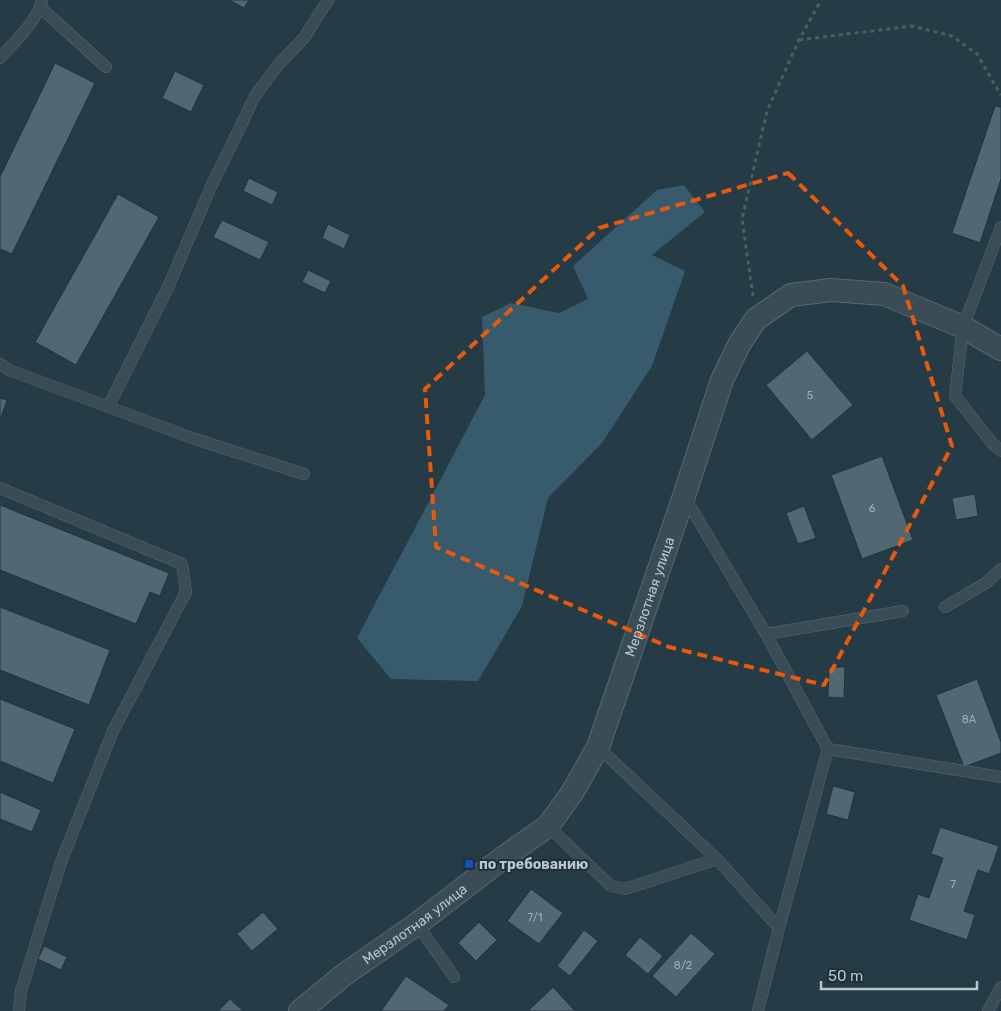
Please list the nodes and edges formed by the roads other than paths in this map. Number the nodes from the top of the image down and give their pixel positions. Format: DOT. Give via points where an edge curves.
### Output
graph roads {
  1 [pos="328,0"];
  2 [pos="42,4"];
  3 [pos="0,58"];
  4 [pos="106,67"];
  5 [pos="1001,226"];
  6 [pos="963,326"];
  7 [pos="1001,349"];
  8 [pos="0,364"];
  9 [pos="108,407"];
  10 [pos="1001,451"];
  11 [pos="304,474"];
  12 [pos="0,488"];
  13 [pos="684,496"];
  14 [pos="1001,570"];
  15 [pos="945,607"];
  16 [pos="903,611"];
  17 [pos="766,634"];
  18 [pos="598,747"];
  19 [pos="828,749"];
  20 [pos="1001,777"];
  21 [pos="548,826"];
  22 [pos="717,859"];
  23 [pos="417,924"];
  24 [pos="779,928"];
  25 [pos="454,977"];
  26 [pos="1001,987"];
  27 [pos="18,1011"];
  28 [pos="300,1011"];
  29 [pos="758,1011"];
  30 [pos="988,1011"];
  1 -- 9 [label="lane" via="304,38 255,96 169,284"];
  2 -- 3 [label="lane"];
  2 -- 4 [label="lane"];
  5 -- 6 [label="lane"];
  6 -- 7 [label="street, Мерзлотная улица"];
  6 -- 10 [label="lane" via="955,396"];
  6 -- 13 [label="street, Мерзлотная улица" via="884,294 831,290 791,295 756,319 740,343 722,380"];
  8 -- 9 [label="lane" via="8,370"];
  9 -- 11 [label="lane"];
  12 -- 27 [label="lane" via="182,564 186,592 113,732 61,862 21,991"];
  13 -- 17 [label="lane"];
  13 -- 18 [label="street, Мерзлотная улица"];
  14 -- 15 [label="lane" via="986,583"];
  16 -- 17 [label="lane"];
  17 -- 19 [label="lane"];
  18 -- 21 [label="street, Мерзлотная улица" via="572,793"];
  18 -- 22 [label="lane"];
  19 -- 20 [label="lane"];
  19 -- 24 [label="lane"];
  21 -- 22 [label="lane" via="611,886 625,889"];
  21 -- 23 [label="street, Мерзлотная улица"];
  22 -- 24 [label="lane"];
  23 -- 25 [label="lane"];
  23 -- 28 [label="street, Мерзлотная улица" via="345,974"];
  24 -- 29 [label="lane"];
  26 -- 30 [label="lane"];
}
